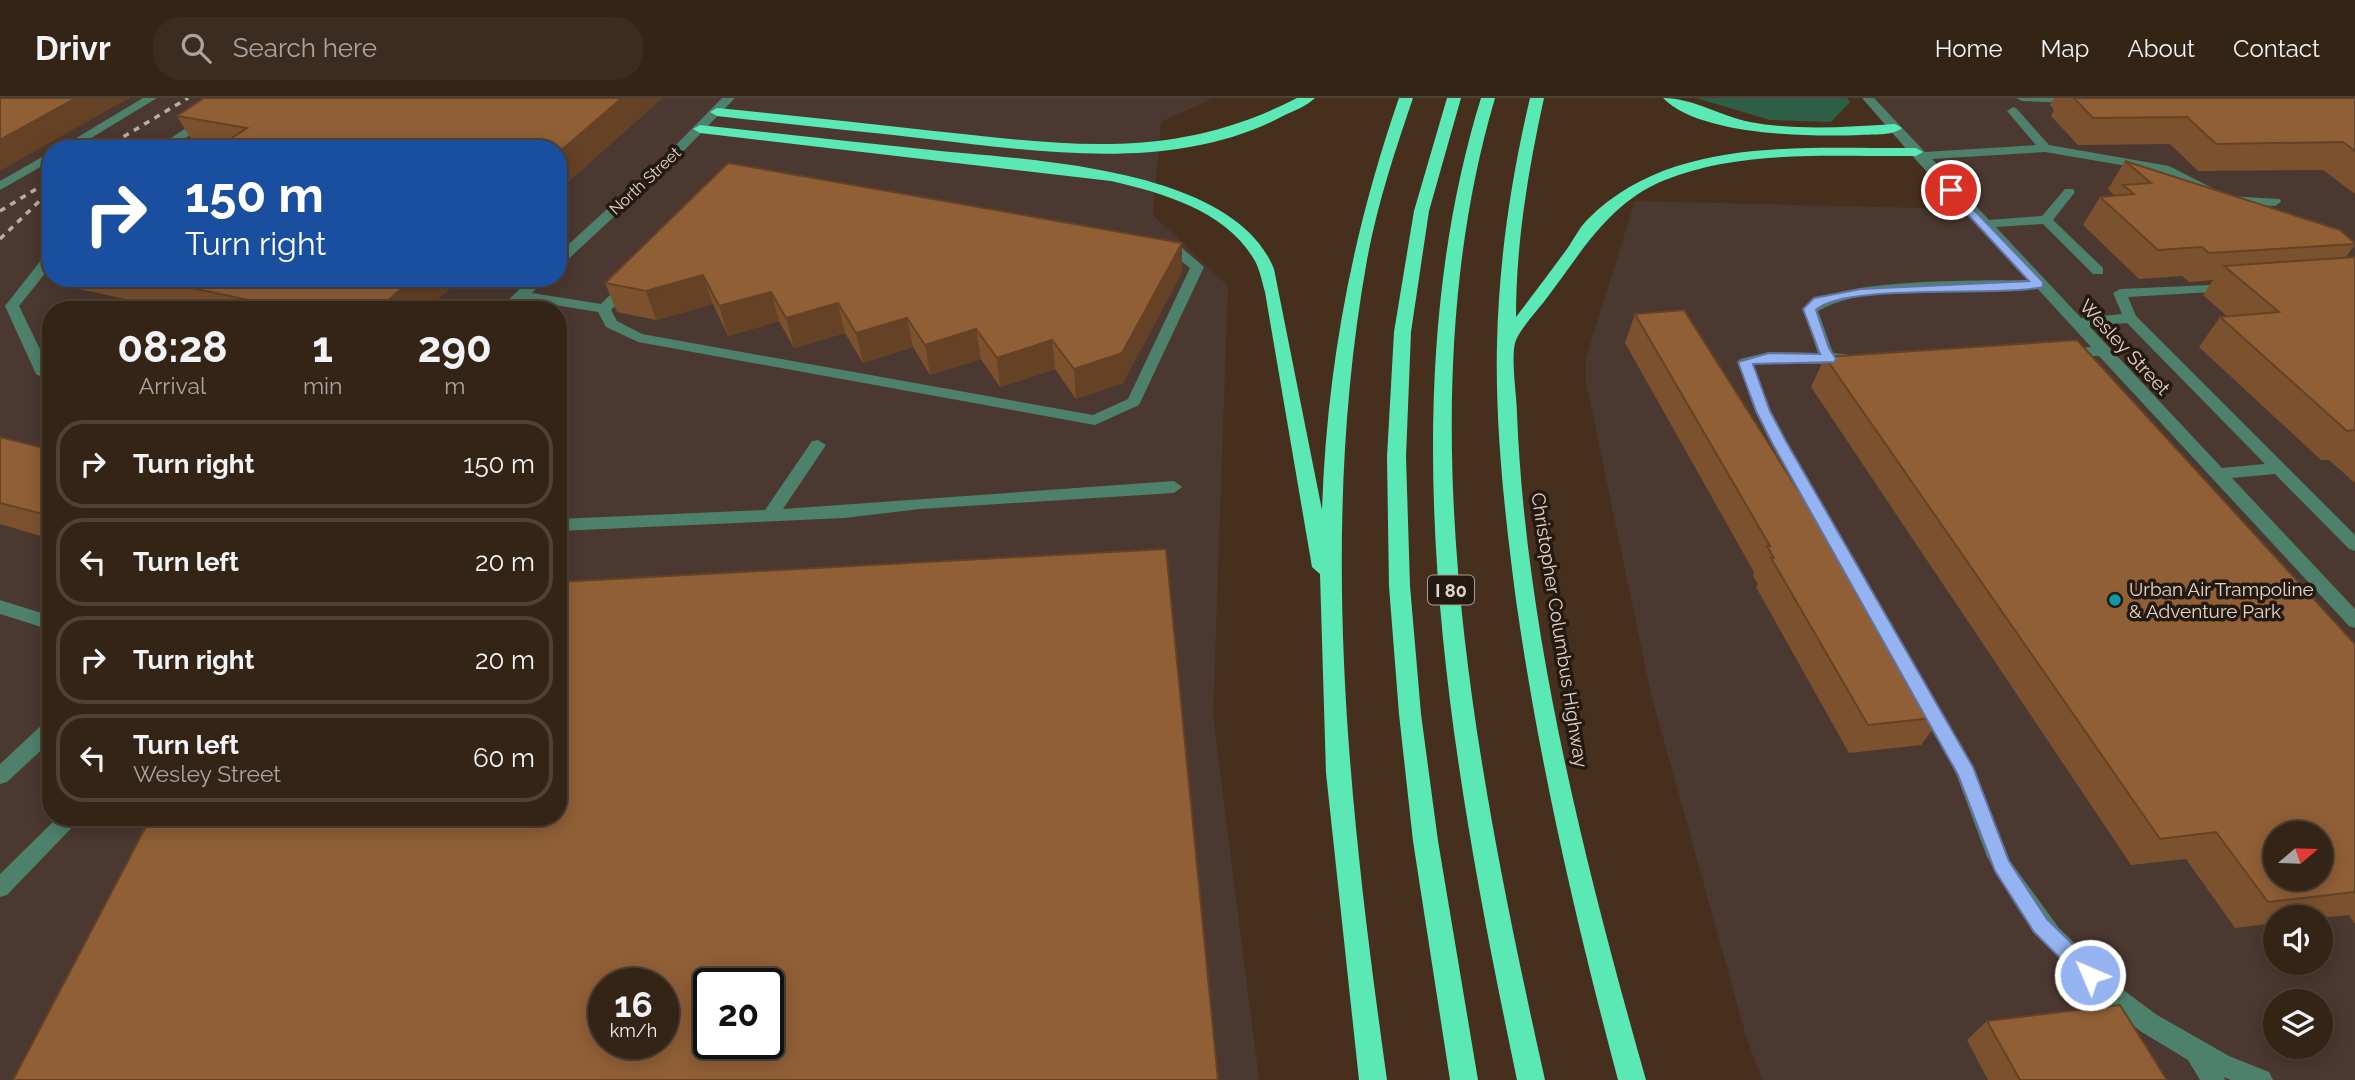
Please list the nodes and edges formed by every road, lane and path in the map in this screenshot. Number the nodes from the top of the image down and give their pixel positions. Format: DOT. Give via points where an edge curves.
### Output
graph roads {
  1 [pos="151,98"];
  2 [pos="240,98"];
  3 [pos="729,98"];
  4 [pos="1308,98"];
  5 [pos="1406,98"];
  6 [pos="1454,98"];
  7 [pos="1488,98"];
  8 [pos="1537,98"];
  9 [pos="1670,98"];
  10 [pos="1868,98"];
  11 [pos="2022,98"];
  12 [pos="2083,100"];
  13 [pos="717,111"];
  14 [pos="2013,111"];
  15 [pos="1895,128"];
  16 [pos="700,130"];
  17 [pos="79,140"];
  18 [pos="174,140"];
  19 [pos="2045,148"];
  20 [pos="1918,154"];
  21 [pos="42,161"];
  22 [pos="0,186"];
  23 [pos="2069,192"];
  24 [pos="2275,202"];
  25 [pos="2046,220"];
  26 [pos="1982,224"];
  27 [pos="1142,240"];
  28 [pos="567,253"];
  29 [pos="42,268"];
  30 [pos="643,271"];
  31 [pos="2098,271"];
  32 [pos="2039,284"];
  33 [pos="2245,286"];
  34 [pos="529,287"];
  35 [pos="521,295"];
  36 [pos="515,301"];
  37 [pos="557,301"];
  38 [pos="567,303"];
  39 [pos="604,309"];
  40 [pos="2130,318"];
  41 [pos="2075,323"];
  42 [pos="1505,344"];
  43 [pos="2102,351"];
  44 [pos="2041,353"];
  45 [pos="1867,358"];
  46 [pos="1829,359"];
  47 [pos="42,372"];
  48 [pos="818,445"];
  49 [pos="2280,468"];
  50 [pos="2217,474"];
  51 [pos="1174,487"];
  52 [pos="770,515"];
  53 [pos="567,525"];
  54 [pos="2355,545"];
  55 [pos="0,607"];
  56 [pos="42,620"];
  57 [pos="2355,621"];
  58 [pos="1333,628"];
  59 [pos="1899,657"];
  60 [pos="1919,693"];
  61 [pos="42,737"];
  62 [pos="0,776"];
  63 [pos="63,826"];
  64 [pos="0,888"];
  65 [pos="2195,1050"];
  66 [pos="1373,1080"];
  67 [pos="1464,1080"];
  68 [pos="1531,1080"];
  69 [pos="1632,1080"];
  70 [pos="2213,1080"];
  71 [pos="2261,1080"];
  1 -- 17 [label="street"];
  2 -- 18 [label="street"];
  3 -- 13 [label="street, North Street"];
  4 -- 13 [label="highway" via="1255,126 1179,146 1140,150 1053,148"];
  5 -- 58 [label="highway" via="1359,259 1346,337 1333,502"];
  6 -- 67 [label="highway, I 80" via="1427,188 1409,293 1397,502 1409,701 1439,935"];
  7 -- 68 [label="highway, I 80" via="1470,163 1452,261 1444,468 1466,730"];
  8 -- 42 [label="highway, Christopher Columbus Highway" via="1518,179"];
  9 -- 15 [label="highway" via="1720,119 1762,129 1803,133"];
  10 -- 15 [label="street, Wesley Street"];
  11 -- 12 [label="street"];
  13 -- 16 [label="street, North Street"];
  14 -- 19 [label="street"];
  15 -- 20 [label="street, Wesley Street"];
  16 -- 28 [label="street, North Street"];
  16 -- 58 [label="highway" via="1122,178 1171,192 1208,210 1241,235 1263,261 1276,303"];
  19 -- 20 [label="street"];
  19 -- 24 [label="street" via="2165,169 2226,200"];
  20 -- 26 [label="street, Wesley Street"];
  20 -- 42 [label="highway" via="1713,161 1647,181 1593,222"];
  21 -- 22 [label="street"];
  23 -- 25 [label="street"];
  25 -- 26 [label="street"];
  25 -- 31 [label="street"];
  26 -- 32 [label="street, Wesley Street"];
  27 -- 39 [label="street" via="1176,250 1197,267 1134,402 1094,420 638,338 611,324"];
  29 -- 47 [label="street" via="12,306"];
  30 -- 39 [label="street"];
  32 -- 41 [label="street, Wesley Street"];
  32 -- 46 [label="street" via="1861,292 1818,300 1810,309"];
  33 -- 40 [label="street" via="2120,293"];
  34 -- 35 [label="street"];
  35 -- 36 [label="street"];
  35 -- 37 [label="street"];
  38 -- 39 [label="street"];
  40 -- 41 [label="street"];
  40 -- 49 [label="street"];
  41 -- 43 [label="street, Wesley Street"];
  42 -- 69 [label="highway, Christopher Columbus Highway" via="1512,478 1535,658 1584,892"];
  43 -- 44 [label="street"];
  43 -- 50 [label="street, Wesley Street"];
  45 -- 46 [label="street"];
  46 -- 59 [label="street" via="1769,357 1745,362 1779,443"];
  48 -- 52 [label="street"];
  49 -- 50 [label="street"];
  49 -- 54 [label="street"];
  50 -- 57 [label="street, Wesley Street"];
  51 -- 52 [label="street"];
  52 -- 53 [label="street"];
  55 -- 56 [label="street"];
  58 -- 66 [label="highway" via="1349,888"];
  60 -- 65 [label="street" via="1966,773 2001,865 2040,926 2107,991"];
  61 -- 62 [label="street"];
  63 -- 64 [label="street"];
  65 -- 70 [label="street"];
  65 -- 71 [label="street"];
}
